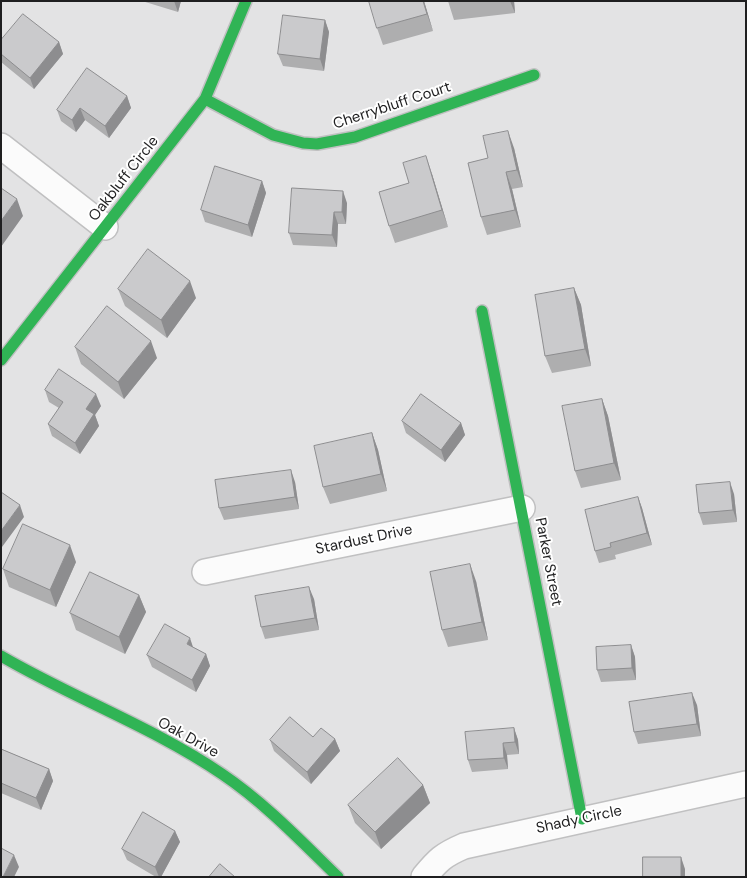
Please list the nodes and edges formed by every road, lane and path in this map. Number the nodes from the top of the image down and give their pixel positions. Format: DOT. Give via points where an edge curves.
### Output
graph roads {
  1 [pos="246,1"];
  2 [pos="534,75"];
  3 [pos="205,99"];
  4 [pos="1,146"];
  5 [pos="105,227"];
  6 [pos="482,311"];
  7 [pos="1,360"];
  8 [pos="522,508"];
  9 [pos="205,572"];
  10 [pos="1,656"];
  11 [pos="746,784"];
  12 [pos="582,819"];
  13 [pos="338,877"];
  14 [pos="424,877"];
  1 -- 3 [label="street, Oakbluff Circle"];
  2 -- 3 [label="street, Cherrybluff Court" via="355,137 315,144 273,134"];
  3 -- 5 [label="street, Oakbluff Circle"];
  4 -- 5 [label="street"];
  5 -- 7 [label="street, Oakbluff Circle"];
  6 -- 8 [label="street, Parker Street"];
  8 -- 9 [label="street, Stardust Drive"];
  8 -- 12 [label="street, Parker Street"];
  10 -- 13 [label="street, Oak Drive" via="31,675 192,755 222,774 253,797"];
  11 -- 12 [label="street, Shady Circle"];
  12 -- 14 [label="street, Shady Circle" via="464,846 438,860"];
}
